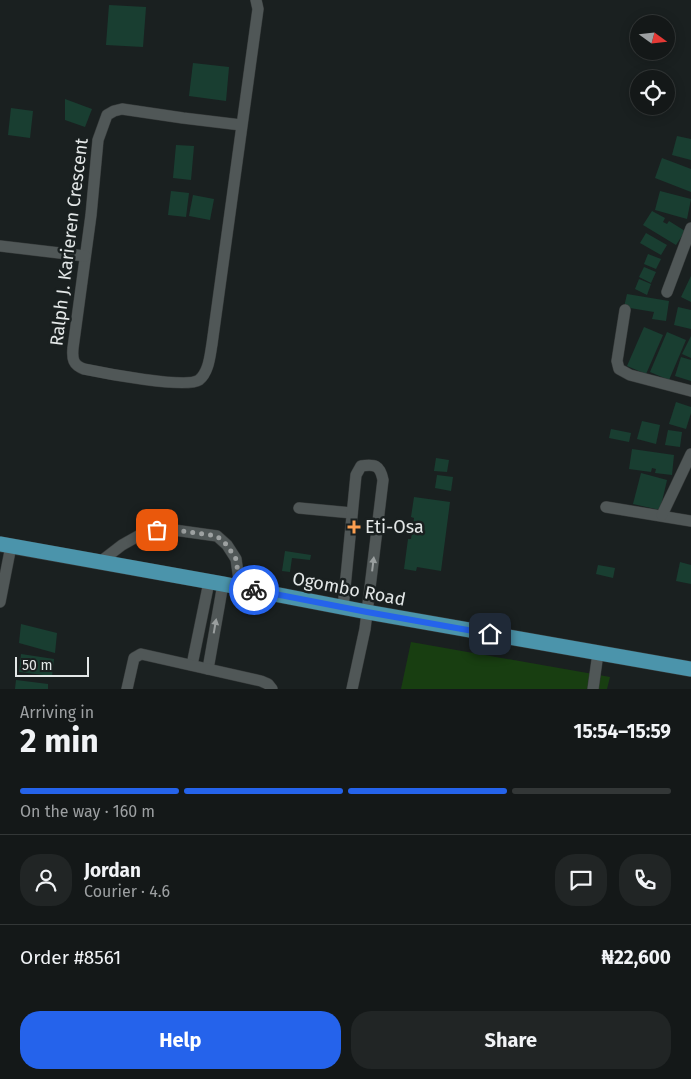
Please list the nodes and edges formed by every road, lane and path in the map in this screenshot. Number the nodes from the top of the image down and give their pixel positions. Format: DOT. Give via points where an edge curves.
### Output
graph roads {
  1 [pos="256,0"];
  2 [pos="241,125"];
  3 [pos="691,228"];
  4 [pos="0,246"];
  5 [pos="85,256"];
  6 [pos="667,292"];
  7 [pos="625,310"];
  8 [pos="691,391"];
  9 [pos="691,454"];
  10 [pos="606,507"];
  11 [pos="299,508"];
  12 [pos="352,513"];
  13 [pos="662,515"];
  14 [pos="691,521"];
  15 [pos="5,545"];
  16 [pos="100,562"];
  17 [pos="216,583"];
  18 [pos="240,587"];
  19 [pos="0,602"];
  20 [pos="344,608"];
  21 [pos="367,612"];
  22 [pos="598,653"];
  23 [pos="192,665"];
  24 [pos="208,669"];
  25 [pos="691,670"];
  26 [pos="127,689"];
  27 [pos="272,689"];
  28 [pos="352,689"];
  29 [pos="593,689"];
  1 -- 2 [label="street, Ralph J. Karieren Crescent" via="258,9"];
  2 -- 5 [label="street, Ralph J. Karieren Crescent" via="122,109 107,115 98,140"];
  2 -- 5 [label="street, Ralph J. Karieren Crescent" via="212,344 201,378 190,383 173,382 84,370 74,364 72,357"];
  3 -- 6 [label="street"];
  4 -- 5 [label="street"];
  7 -- 8 [label="street" via="617,361 619,369 630,375"];
  9 -- 13 [label="street"];
  10 -- 13 [label="street"];
  11 -- 12 [label="street"];
  12 -- 20 [label="street"];
  21 -- 12 [label="street, one-way" via="383,480 378,467 361,466 356,475"];
  13 -- 14 [label="street"];
  15 -- 16 [label="main road, Ogombo Road"];
  15 -- 19 [label="street"];
  16 -- 17 [label="main road, Ogombo Road"];
  16 -- 18 [label="street" via="147,531 167,529 217,536 236,559"];
  17 -- 18 [label="main road, Ogombo Road"];
  17 -- 23 [label="street"];
  24 -- 17 [label="street, one-way"];
  18 -- 20 [label="main road, Ogombo Road"];
  20 -- 21 [label="main road, Ogombo Road"];
  21 -- 22 [label="main road, Ogombo Road"];
  21 -- 28 [label="street"];
  22 -- 25 [label="main road, Ogombo Road"];
  22 -- 29 [label="street"];
  23 -- 24 [label="street"];
  23 -- 26 [label="street" via="137,655"];
  24 -- 27 [label="street" via="261,681"];
}
